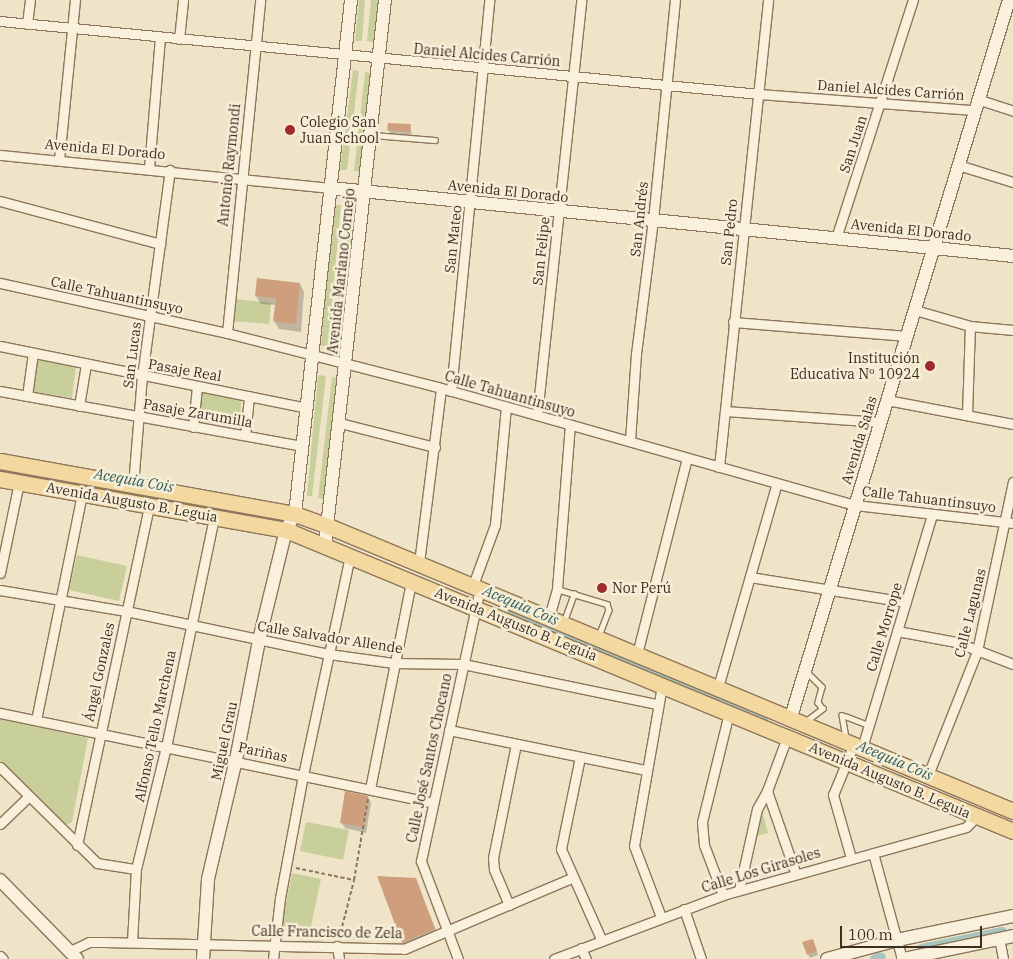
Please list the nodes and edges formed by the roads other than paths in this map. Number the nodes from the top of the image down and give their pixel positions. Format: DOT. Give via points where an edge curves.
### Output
graph roads {
  1 [pos="30,0"];
  2 [pos="75,0"];
  3 [pos="182,0"];
  4 [pos="260,0"];
  5 [pos="351,0"];
  6 [pos="385,0"];
  7 [pos="489,0"];
  8 [pos="581,0"];
  9 [pos="675,0"];
  10 [pos="768,0"];
  11 [pos="913,0"];
  12 [pos="1009,0"];
  13 [pos="0,21"];
  14 [pos="27,24"];
  15 [pos="72,29"];
  16 [pos="160,37"];
  17 [pos="179,39"];
  18 [pos="255,46"];
  19 [pos="346,55"];
  20 [pos="379,58"];
  21 [pos="483,68"];
  22 [pos="572,76"];
  23 [pos="666,85"];
  24 [pos="759,94"];
  25 [pos="882,102"];
  26 [pos="975,105"];
  27 [pos="1013,111"];
  28 [pos="370,134"];
  29 [pos="435,140"];
  30 [pos="0,154"];
  31 [pos="60,160"];
  32 [pos="958,165"];
  33 [pos="148,168"];
  34 [pos="170,170"];
  35 [pos="241,178"];
  36 [pos="1013,182"];
  37 [pos="331,188"];
  38 [pos="365,192"];
  39 [pos="0,201"];
  40 [pos="470,202"];
  41 [pos="560,211"];
  42 [pos="653,220"];
  43 [pos="742,229"];
  44 [pos="836,238"];
  45 [pos="160,244"];
  46 [pos="934,248"];
  47 [pos="1013,256"];
  48 [pos="0,284"];
  49 [pos="914,310"];
  50 [pos="150,316"];
  51 [pos="733,322"];
  52 [pos="970,326"];
  53 [pos="1013,330"];
  54 [pos="227,334"];
  55 [pos="907,336"];
  56 [pos="0,346"];
  57 [pos="33,353"];
  58 [pos="313,357"];
  59 [pos="86,364"];
  60 [pos="346,366"];
  61 [pos="142,376"];
  62 [pos="198,386"];
  63 [pos="441,388"];
  64 [pos="0,391"];
  65 [pos="451,391"];
  66 [pos="27,396"];
  67 [pos="249,396"];
  68 [pos="887,400"];
  69 [pos="79,406"];
  70 [pos="506,406"];
  71 [pos="307,408"];
  72 [pos="725,411"];
  73 [pos="537,415"];
  74 [pos="967,415"];
  75 [pos="139,417"];
  76 [pos="880,422"];
  77 [pos="340,423"];
  78 [pos="1013,424"];
  79 [pos="570,425"];
  80 [pos="193,426"];
  81 [pos="245,435"];
  82 [pos="630,441"];
  83 [pos="303,446"];
  84 [pos="435,447"];
  85 [pos="687,458"];
  86 [pos="0,461"];
  87 [pos="719,467"];
  88 [pos="0,479"];
  89 [pos="19,482"];
  90 [pos="1013,482"];
  91 [pos="777,483"];
  92 [pos="133,485"];
  93 [pos="82,493"];
  94 [pos="148,505"];
  95 [pos="855,505"];
  96 [pos="932,514"];
  97 [pos="295,515"];
  98 [pos="214,517"];
  99 [pos="1009,523"];
  100 [pos="328,526"];
  101 [pos="286,530"];
  102 [pos="325,544"];
  103 [pos="350,556"];
  104 [pos="419,563"];
  105 [pos="0,573"];
  106 [pos="750,577"];
  107 [pos="412,581"];
  108 [pos="478,588"];
  109 [pos="557,589"];
  110 [pos="0,590"];
  111 [pos="829,590"];
  112 [pos="574,594"];
  113 [pos="63,599"];
  114 [pos="906,602"];
  115 [pos="476,607"];
  116 [pos="126,610"];
  117 [pos="556,620"];
  118 [pos="191,625"];
  119 [pos="897,631"];
  120 [pos="599,638"];
  121 [pos="259,640"];
  122 [pos="978,651"];
  123 [pos="329,654"];
  124 [pos="637,654"];
  125 [pos="393,663"];
  126 [pos="463,664"];
  127 [pos="1013,664"];
  128 [pos="805,670"];
  129 [pos="662,685"];
  130 [pos="718,687"];
  131 [pos="657,704"];
  132 [pos="728,712"];
  133 [pos="0,713"];
  134 [pos="36,720"];
  135 [pos="797,720"];
  136 [pos="869,725"];
  137 [pos="449,730"];
  138 [pos="100,734"];
  139 [pos="787,737"];
  140 [pos="516,744"];
  141 [pos="854,744"];
  142 [pos="166,746"];
  143 [pos="580,757"];
  144 [pos="236,760"];
  145 [pos="848,761"];
  146 [pos="0,767"];
  147 [pos="646,770"];
  148 [pos="303,774"];
  149 [pos="928,775"];
  150 [pos="370,789"];
  151 [pos="767,791"];
  152 [pos="29,796"];
  153 [pos="432,803"];
  154 [pos="1013,810"];
  155 [pos="977,816"];
  156 [pos="0,824"];
  157 [pos="1013,831"];
  158 [pos="77,845"];
  159 [pos="873,853"];
  160 [pos="851,858"];
  161 [pos="136,869"];
  162 [pos="795,872"];
  163 [pos="572,878"];
  164 [pos="0,880"];
  165 [pos="739,890"];
  166 [pos="723,895"];
  167 [pos="509,905"];
  168 [pos="684,909"];
  169 [pos="1013,916"];
  170 [pos="661,917"];
  171 [pos="447,933"];
  172 [pos="1013,936"];
  173 [pos="999,938"];
  174 [pos="601,939"];
  175 [pos="897,940"];
  176 [pos="132,942"];
  177 [pos="203,944"];
  178 [pos="274,946"];
  179 [pos="337,946"];
  180 [pos="581,948"];
  181 [pos="74,955"];
  182 [pos="0,956"];
  183 [pos="3,959"];
  184 [pos="203,959"];
  185 [pos="274,959"];
  186 [pos="339,959"];
  187 [pos="458,959"];
  188 [pos="554,959"];
  189 [pos="586,959"];
  190 [pos="701,959"];
  191 [pos="827,959"];
  192 [pos="902,959"];
  193 [pos="1003,959"];
  1 -- 14 [label="street"];
  2 -- 15 [label="street"];
  3 -- 17 [label="street"];
  4 -- 18 [label="street, Antonio Raymondi"];
  5 -- 19 [label="street, Avenida Mariano Cornejo"];
  6 -- 20 [label="street, Avenida Mariano Cornejo"];
  7 -- 21 [label="street, San Mateo"];
  8 -- 22 [label="street, San Felipe"];
  9 -- 23 [label="street, San Andrés"];
  10 -- 24 [label="street, San Pedro"];
  11 -- 25 [label="street, San Juan"];
  12 -- 26 [label="street, Avenida Salas"];
  13 -- 14 [label="street, Daniel Alcides Carrión"];
  14 -- 15 [label="street, Daniel Alcides Carrión"];
  15 -- 16 [label="street, Daniel Alcides Carrión"];
  15 -- 31 [label="street"];
  16 -- 17 [label="street, Daniel Alcides Carrión"];
  16 -- 33 [label="street"];
  17 -- 18 [label="street, Daniel Alcides Carrión"];
  18 -- 19 [label="street, Daniel Alcides Carrión"];
  18 -- 35 [label="street, Antonio Raymondi"];
  19 -- 20 [label="street, Daniel Alcides Carrión"];
  19 -- 37 [label="street, Avenida Mariano Cornejo"];
  20 -- 21 [label="street, Daniel Alcides Carrión"];
  20 -- 28 [label="street, Avenida Mariano Cornejo"];
  21 -- 22 [label="street, Daniel Alcides Carrión"];
  21 -- 40 [label="street, San Mateo"];
  22 -- 23 [label="street, Daniel Alcides Carrión"];
  22 -- 41 [label="street, San Felipe"];
  23 -- 24 [label="street, Daniel Alcides Carrión"];
  23 -- 42 [label="street, San Andrés"];
  24 -- 25 [label="street, Daniel Alcides Carrión"];
  24 -- 43 [label="street, San Pedro"];
  25 -- 26 [label="street, Daniel Alcides Carrión"];
  25 -- 44 [label="street, San Juan"];
  26 -- 27 [label="street, Daniel Alcides Carrión"];
  26 -- 32 [label="street, Avenida Salas"];
  28 -- 29 [label="lane"];
  28 -- 38 [label="street, Avenida Mariano Cornejo"];
  30 -- 31 [label="street, Avenida El Dorado"];
  31 -- 33 [label="street, Avenida El Dorado"];
  32 -- 36 [label="street"];
  32 -- 46 [label="street, Avenida Salas"];
  33 -- 34 [label="street, Avenida El Dorado"];
  34 -- 35 [label="street, Avenida El Dorado"];
  34 -- 45 [label="street, San Lucas"];
  35 -- 37 [label="street, Avenida El Dorado"];
  35 -- 54 [label="street, Antonio Raymondi"];
  37 -- 38 [label="street, Avenida El Dorado"];
  37 -- 58 [label="street, Avenida Mariano Cornejo"];
  38 -- 40 [label="street, Avenida El Dorado"];
  38 -- 60 [label="street, Avenida Mariano Cornejo"];
  39 -- 45 [label="street"];
  40 -- 41 [label="street, Avenida El Dorado"];
  40 -- 65 [label="street, San Mateo"];
  41 -- 42 [label="street, Avenida El Dorado"];
  41 -- 73 [label="street, San Felipe"];
  42 -- 43 [label="street, Avenida El Dorado"];
  42 -- 82 [label="street, San Andrés" via="636,354"];
  43 -- 44 [label="street, Avenida El Dorado"];
  43 -- 51 [label="street, San Pedro"];
  44 -- 46 [label="street, Avenida El Dorado"];
  45 -- 50 [label="street, San Lucas"];
  46 -- 47 [label="street, Avenida El Dorado"];
  46 -- 49 [label="street, Avenida Salas"];
  48 -- 50 [label="street, Calle Tahuantinsuyo"];
  49 -- 52 [label="street"];
  49 -- 55 [label="street, Avenida Salas"];
  50 -- 54 [label="street, Calle Tahuantinsuyo"];
  50 -- 61 [label="street, San Lucas"];
  51 -- 55 [label="street"];
  51 -- 72 [label="street, San Pedro"];
  52 -- 53 [label="street"];
  52 -- 74 [label="street"];
  54 -- 58 [label="street, Calle Tahuantinsuyo"];
  55 -- 68 [label="street, Avenida Salas"];
  56 -- 57 [label="street, Pasaje Real"];
  57 -- 59 [label="street, Pasaje Real"];
  57 -- 66 [label="street"];
  58 -- 60 [label="street, Calle Tahuantinsuyo"];
  58 -- 71 [label="street, Avenida Mariano Cornejo"];
  59 -- 61 [label="street, Pasaje Real"];
  59 -- 69 [label="street"];
  60 -- 63 [label="street, Calle Tahuantinsuyo"];
  60 -- 77 [label="street, Avenida Mariano Cornejo"];
  61 -- 62 [label="street, Pasaje Real"];
  61 -- 75 [label="street, San Lucas"];
  62 -- 67 [label="street, Pasaje Real"];
  62 -- 80 [label="street"];
  63 -- 65 [label="street, Calle Tahuantinsuyo"];
  63 -- 84 [label="street"];
  64 -- 66 [label="street, Pasaje Zarumilla"];
  65 -- 70 [label="street, Calle Tahuantinsuyo"];
  66 -- 69 [label="street, Pasaje Zarumilla"];
  67 -- 71 [label="street, Pasaje Real"];
  67 -- 81 [label="street"];
  68 -- 74 [label="street"];
  68 -- 76 [label="street, Avenida Salas"];
  69 -- 75 [label="street, Pasaje Zarumilla"];
  70 -- 73 [label="street, Calle Tahuantinsuyo"];
  70 -- 108 [label="street" via="495,525"];
  71 -- 83 [label="street, Avenida Mariano Cornejo"];
  72 -- 76 [label="street"];
  72 -- 87 [label="street, San Pedro"];
  73 -- 79 [label="street, Calle Tahuantinsuyo"];
  74 -- 78 [label="street"];
  75 -- 80 [label="street, Pasaje Zarumilla"];
  75 -- 92 [label="street, San Lucas"];
  76 -- 95 [label="street, Avenida Salas"];
  77 -- 84 [label="street"];
  77 -- 100 [label="street, Avenida Mariano Cornejo"];
  79 -- 82 [label="street, Calle Tahuantinsuyo"];
  79 -- 109 [label="street"];
  80 -- 81 [label="street, Pasaje Zarumilla"];
  81 -- 83 [label="street, Pasaje Zarumilla"];
  82 -- 85 [label="street, Calle Tahuantinsuyo"];
  83 -- 97 [label="street, Avenida Mariano Cornejo"];
  84 -- 104 [label="street"];
  85 -- 87 [label="street, Calle Tahuantinsuyo"];
  85 -- 124 [label="street"];
  86 -- 92 [label="main road, Avenida Augusto B. Leguia"];
  87 -- 91 [label="street, Calle Tahuantinsuyo"];
  88 -- 89 [label="main road, Avenida Augusto B. Leguia"];
  89 -- 93 [label="main road, Avenida Augusto B. Leguia"];
  89 -- 105 [label="street"];
  90 -- 99 [label="street, Calle Lagunas"];
  91 -- 95 [label="street, Calle Tahuantinsuyo"];
  91 -- 106 [label="street"];
  92 -- 97 [label="main road, Avenida Augusto B. Leguia"];
  93 -- 94 [label="main road, Avenida Augusto B. Leguia"];
  93 -- 113 [label="street"];
  94 -- 98 [label="main road, Avenida Augusto B. Leguia"];
  94 -- 116 [label="street, Ángel Gonzales"];
  95 -- 96 [label="street, Calle Tahuantinsuyo"];
  95 -- 111 [label="street, Avenida Salas"];
  96 -- 99 [label="street, Calle Tahuantinsuyo"];
  96 -- 114 [label="street, Calle Morrope"];
  97 -- 100 [label="main road, Avenida Augusto B. Leguia"];
  97 -- 101 [label="street, Avenida Mariano Cornejo"];
  98 -- 101 [label="main road, Avenida Augusto B. Leguia"];
  98 -- 118 [label="street, Alfonso Tello Marchena"];
  99 -- 122 [label="street, Calle Lagunas"];
  100 -- 102 [label="street, Avenida Mariano Cornejo"];
  100 -- 104 [label="main road, Avenida Augusto B. Leguia"];
  101 -- 102 [label="main road, Avenida Augusto B. Leguia"];
  101 -- 121 [label="street, Miguel Grau"];
  102 -- 103 [label="main road, Avenida Augusto B. Leguia"];
  103 -- 107 [label="main road, Avenida Augusto B. Leguia"];
  103 -- 123 [label="street"];
  104 -- 108 [label="main road, Avenida Augusto B. Leguia"];
  106 -- 111 [label="street"];
  106 -- 130 [label="street"];
  107 -- 115 [label="main road, Avenida Augusto B. Leguia"];
  107 -- 125 [label="street"];
  108 -- 115 [label="street, Calle José Santos Chocano"];
  108 -- 117 [label="main road, Avenida Augusto B. Leguia"];
  109 -- 112 [label="lane"];
  109 -- 117 [label="street"];
  110 -- 113 [label="street, Calle Salvador Allende"];
  111 -- 114 [label="street"];
  111 -- 128 [label="street, Avenida Salas"];
  112 -- 117 [label="lane"];
  112 -- 120 [label="lane" via="608,607"];
  113 -- 116 [label="street, Calle Salvador Allende"];
  113 -- 134 [label="street"];
  114 -- 119 [label="street, Calle Morrope"];
  115 -- 126 [label="street, Calle José Santos Chocano"];
  115 -- 129 [label="main road, Avenida Augusto B. Leguia"];
  116 -- 118 [label="street, Calle Salvador Allende"];
  116 -- 138 [label="street, Ángel Gonzales"];
  117 -- 120 [label="main road, Avenida Augusto B. Leguia"];
  118 -- 121 [label="street, Calle Salvador Allende"];
  118 -- 142 [label="street, Alfonso Tello Marchena"];
  119 -- 122 [label="street" via="956,642"];
  119 -- 136 [label="street, Calle Morrope"];
  120 -- 124 [label="main road, Avenida Augusto B. Leguia"];
  121 -- 123 [label="street, Calle Salvador Allende"];
  121 -- 144 [label="street, Miguel Grau"];
  122 -- 127 [label="street"];
  122 -- 149 [label="street, Calle Lagunas"];
  123 -- 125 [label="street, Calle Salvador Allende"];
  123 -- 148 [label="street"];
  124 -- 130 [label="main road, Avenida Augusto B. Leguia"];
  125 -- 126 [label="street, Calle Salvador Allende"];
  125 -- 150 [label="street"];
  126 -- 131 [label="street, Calle Salvador Allende"];
  126 -- 137 [label="street, Calle José Santos Chocano"];
  128 -- 135 [label="street, Avenida Salas"];
  128 -- 135 [label="lane" via="822,687 818,702 823,708"];
  129 -- 131 [label="street"];
  129 -- 132 [label="main road, Avenida Augusto B. Leguia"];
  130 -- 135 [label="main road, Avenida Augusto B. Leguia"];
  131 -- 147 [label="street"];
  132 -- 139 [label="main road, Avenida Augusto B. Leguia"];
  132 -- 166 [label="street" via="702,822 704,845"];
  133 -- 134 [label="street, Pariñas"];
  134 -- 138 [label="street, Pariñas"];
  135 -- 141 [label="main road, Avenida Augusto B. Leguia"];
  136 -- 141 [label="street, Calle Morrope"];
  136 -- 141 [label="lane" via="844,716"];
  137 -- 140 [label="street"];
  137 -- 153 [label="street, Calle José Santos Chocano"];
  138 -- 142 [label="street, Pariñas"];
  138 -- 158 [label="street, Ángel Gonzales"];
  139 -- 145 [label="main road, Avenida Augusto B. Leguia"];
  139 -- 151 [label="street"];
  140 -- 143 [label="street"];
  140 -- 167 [label="street" via="493,858 494,869"];
  141 -- 145 [label="street, Calle Morrope"];
  141 -- 149 [label="main road, Avenida Augusto B. Leguia"];
  142 -- 144 [label="street, Pariñas"];
  142 -- 161 [label="street, Alfonso Tello Marchena"];
  143 -- 147 [label="street"];
  143 -- 163 [label="street" via="561,837 563,859"];
  144 -- 148 [label="street, Pariñas"];
  144 -- 177 [label="street, Miguel Grau" via="208,879"];
  145 -- 155 [label="main road, Avenida Augusto B. Leguia"];
  145 -- 160 [label="street, Calle Morrope" via="833,795"];
  146 -- 152 [label="street"];
  147 -- 170 [label="street" via="634,846"];
  148 -- 150 [label="street, Pariñas"];
  148 -- 178 [label="street"];
  149 -- 154 [label="main road, Avenida Augusto B. Leguia"];
  150 -- 153 [label="street, Pariñas"];
  151 -- 162 [label="street"];
  151 -- 165 [label="street" via="757,809"];
  152 -- 156 [label="street"];
  152 -- 158 [label="street"];
  153 -- 171 [label="street, Calle José Santos Chocano" via="421,861"];
  155 -- 157 [label="main road, Avenida Augusto B. Leguia"];
  155 -- 159 [label="street, Calle Los Girasoles" via="966,827"];
  158 -- 161 [label="street" via="97,864"];
  159 -- 160 [label="street, Calle Los Girasoles"];
  159 -- 175 [label="street"];
  160 -- 162 [label="street, Calle Los Girasoles"];
  161 -- 176 [label="street, Alfonso Tello Marchena"];
  162 -- 165 [label="street, Calle Los Girasoles"];
  163 -- 167 [label="street, Calle Francisco de Zela"];
  163 -- 174 [label="street"];
  164 -- 181 [label="street"];
  165 -- 166 [label="street, Calle Los Girasoles"];
  166 -- 168 [label="street, Calle Los Girasoles"];
  167 -- 171 [label="street, Calle Francisco de Zela"];
  168 -- 170 [label="street, Calle Los Girasoles"];
  168 -- 190 [label="street"];
  169 -- 175 [label="street"];
  170 -- 174 [label="street, Calle Los Girasoles"];
  171 -- 179 [label="street, Calle Francisco de Zela" via="404,949"];
  171 -- 187 [label="street, Calle José Santos Chocano"];
  172 -- 173 [label="street"];
  173 -- 192 [label="street"];
  173 -- 193 [label="street"];
  174 -- 180 [label="street, Calle Los Girasoles"];
  175 -- 191 [label="street"];
  175 -- 192 [label="street"];
  176 -- 177 [label="street, Calle Francisco de Zela"];
  176 -- 181 [label="street, Calle Francisco de Zela" via="89,942"];
  177 -- 178 [label="street, Calle Francisco de Zela"];
  177 -- 184 [label="street, Miguel Grau"];
  178 -- 179 [label="street, Calle Francisco de Zela"];
  178 -- 185 [label="street"];
  179 -- 186 [label="street"];
  180 -- 188 [label="street, Calle Los Girasoles"];
  180 -- 189 [label="street"];
  182 -- 183 [label="street"];
}
